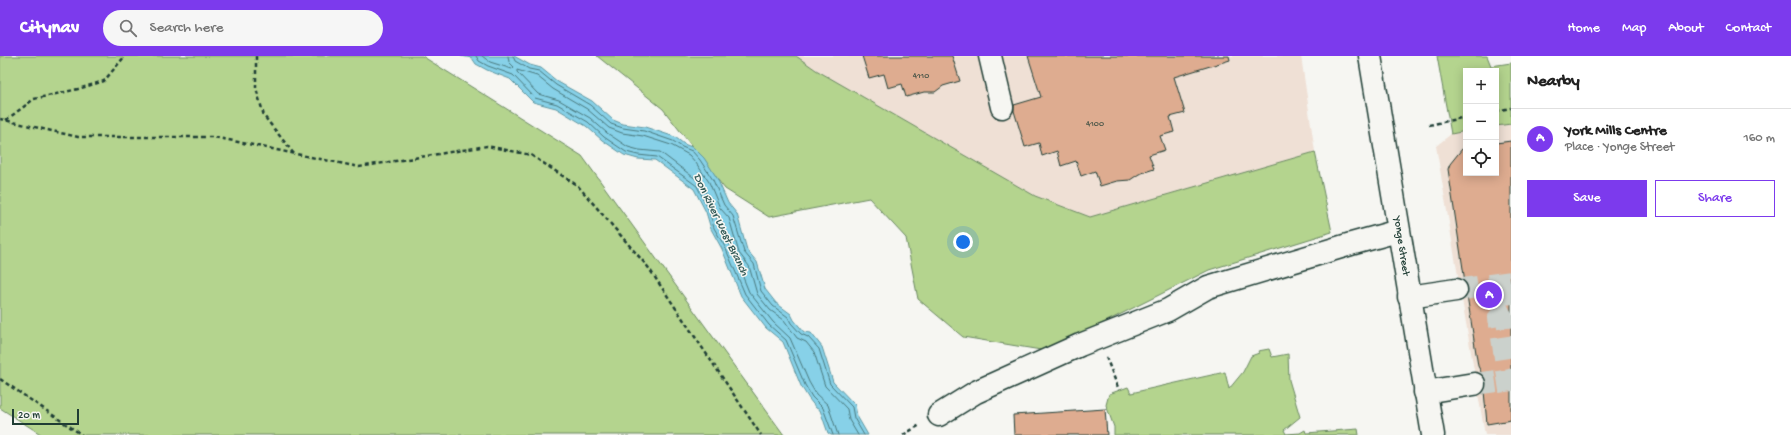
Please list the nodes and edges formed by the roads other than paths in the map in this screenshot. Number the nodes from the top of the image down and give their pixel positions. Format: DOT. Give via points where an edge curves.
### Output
graph roads {
  1 [pos="990,56"];
  2 [pos="1370,56"];
  3 [pos="1002,107"];
  4 [pos="1398,231"];
  5 [pos="1456,290"];
  6 [pos="1409,297"];
  7 [pos="1474,384"];
  8 [pos="1425,392"];
  9 [pos="939,415"];
  10 [pos="1433,435"];
  1 -- 3 [label="main road"];
  2 -- 4 [label="main road, Yonge Street"];
  4 -- 6 [label="main road, Yonge Street"];
  4 -- 9 [label="main road" via="1208,287 1168,310 976,392"];
  5 -- 6 [label="main road"];
  6 -- 8 [label="main road, Yonge Street"];
  7 -- 8 [label="main road"];
  8 -- 10 [label="main road, Yonge Street"];
}
